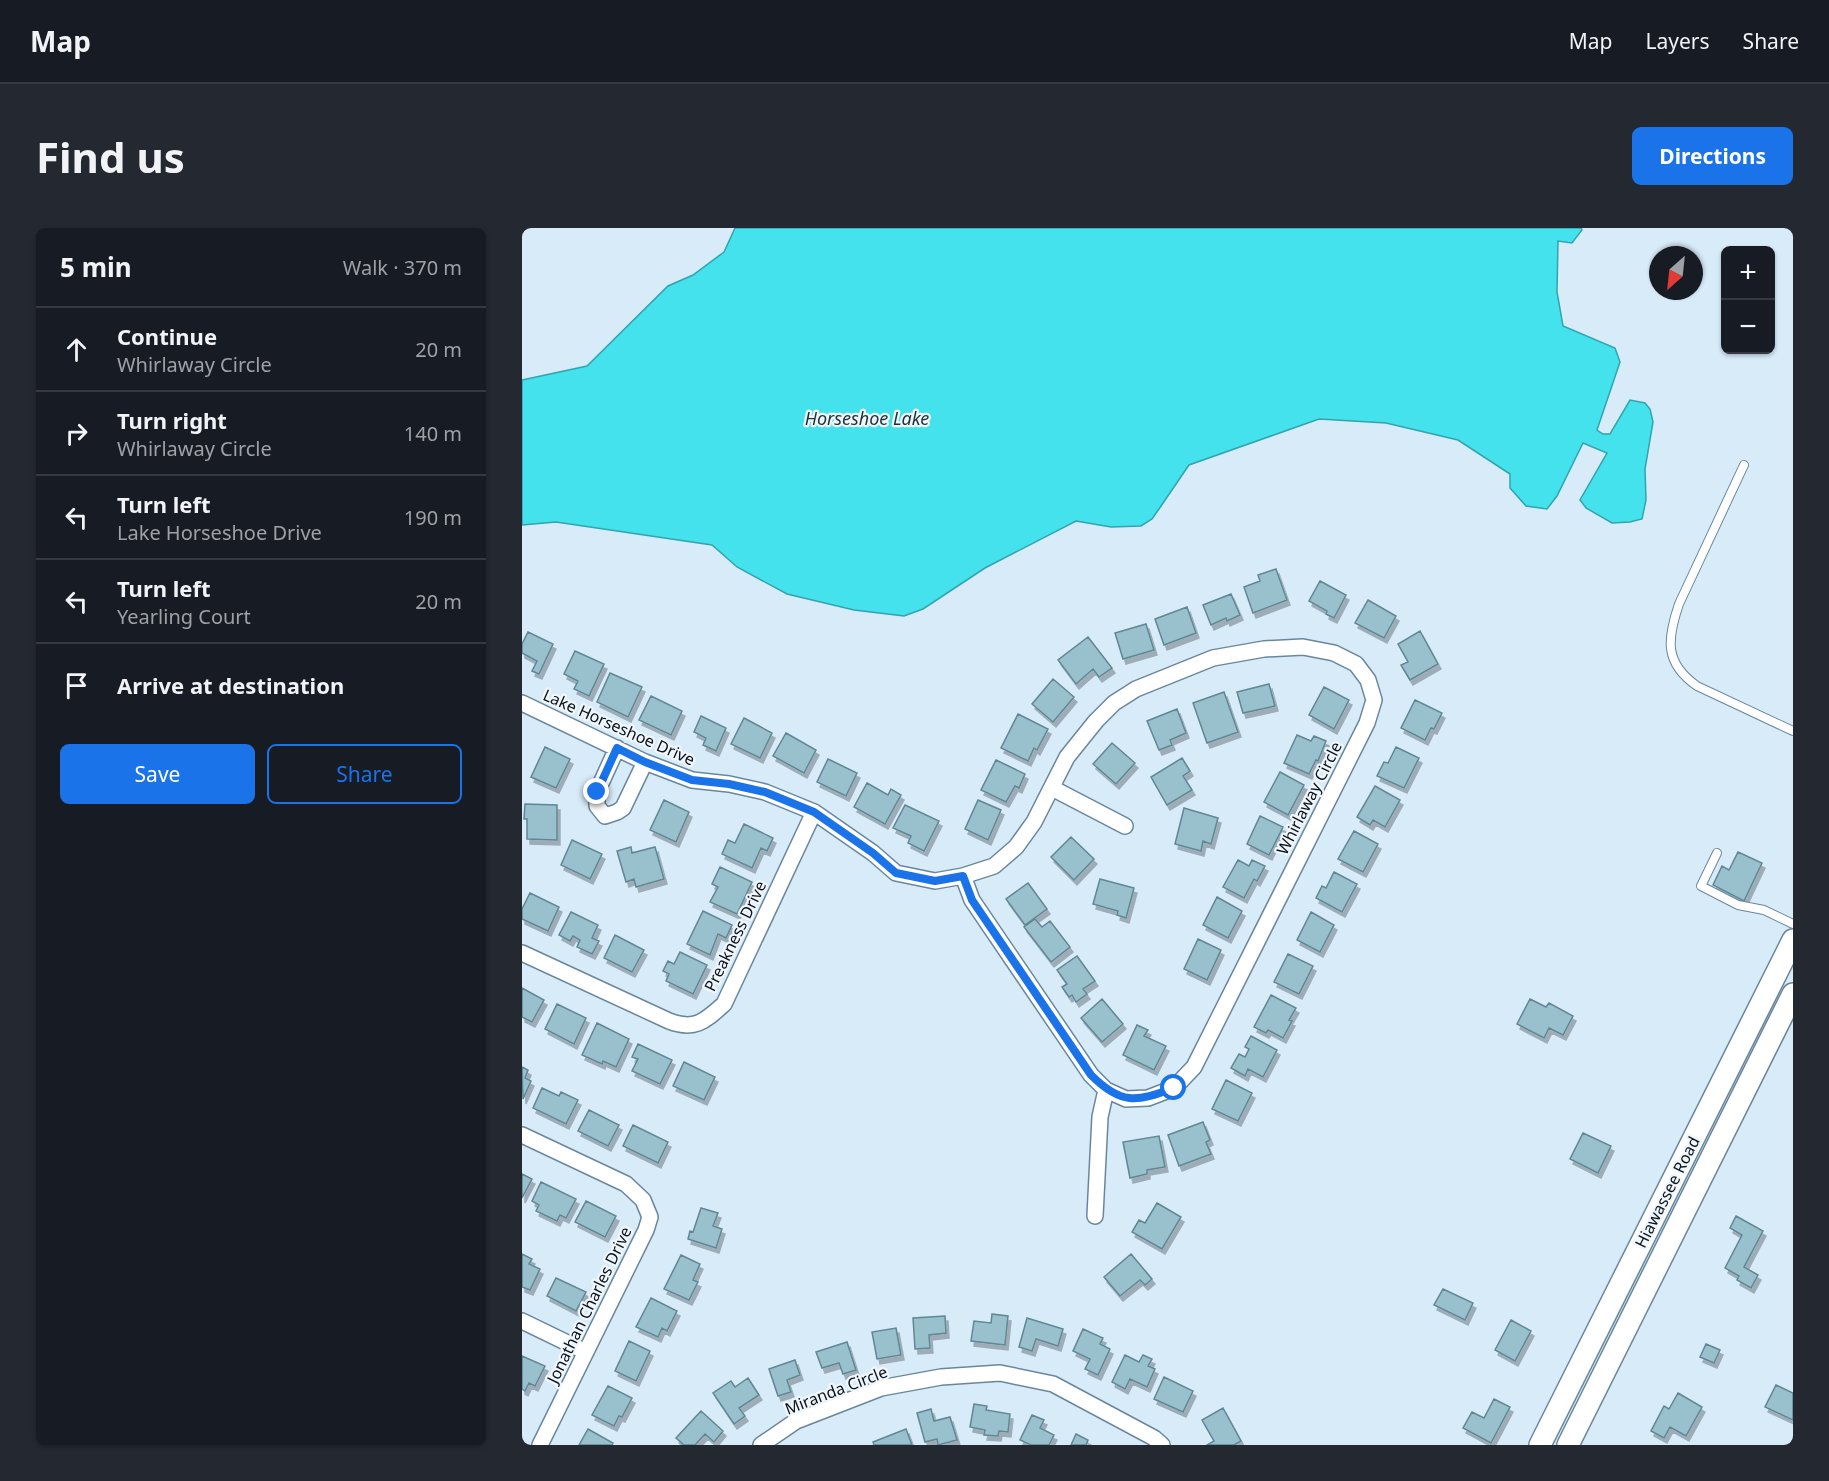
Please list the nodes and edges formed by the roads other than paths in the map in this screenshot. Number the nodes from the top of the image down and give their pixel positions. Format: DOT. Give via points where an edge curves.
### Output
graph roads {
  1 [pos="1744,465"];
  2 [pos="522,703"];
  3 [pos="1793,731"];
  4 [pos="617,748"];
  5 [pos="645,762"];
  6 [pos="1052,788"];
  7 [pos="814,812"];
  8 [pos="1125,826"];
  9 [pos="1717,853"];
  10 [pos="963,876"];
  11 [pos="1793,924"];
  12 [pos="1793,940"];
  13 [pos="522,953"];
  14 [pos="1793,994"];
  15 [pos="1106,1090"];
  16 [pos="522,1135"];
  17 [pos="1095,1216"];
  18 [pos="522,1321"];
  19 [pos="586,1352"];
  20 [pos="540,1445"];
  21 [pos="761,1445"];
  22 [pos="1162,1445"];
  23 [pos="1540,1445"];
  24 [pos="1568,1445"];
  1 -- 3 [label="lane" via="1679,604 1671,626 1671,651 1685,678 1697,686"];
  2 -- 4 [label="street, Lake Horseshoe Drive"];
  4 -- 5 [label="street, Lake Horseshoe Drive"];
  4 -- 5 [label="street" via="597,792 597,806 605,816 623,808"];
  5 -- 7 [label="street, Lake Horseshoe Drive" via="692,780 765,792"];
  6 -- 8 [label="street"];
  6 -- 10 [label="street, Whirlaway Circle" via="1016,848 993,866"];
  6 -- 15 [label="street, Whirlaway Circle" via="1067,757 1114,703 1136,689 1213,658 1303,647 1334,653 1356,664 1368,680 1374,700 1367,723 1194,1066 1174,1088 1148,1098 1126,1099"];
  7 -- 10 [label="street, Lake Horseshoe Drive" via="896,873 935,881"];
  7 -- 13 [label="street, Preakness Drive" via="724,1004 696,1025 681,1026"];
  9 -- 11 [label="lane" via="1701,886 1738,905 1764,910"];
  10 -- 15 [label="street" via="978,910 1083,1065"];
  12 -- 23 [label="street, Hiawassee Road"];
  14 -- 24 [label="street, Hiawassee Road"];
  15 -- 17 [label="street" via="1100,1117"];
  16 -- 19 [label="street, Jonathan Charles Drive" via="626,1184 643,1200 650,1217"];
  18 -- 19 [label="street"];
  19 -- 20 [label="street, Jonathan Charles Drive"];
  21 -- 22 [label="street, Miranda Circle" via="796,1421 881,1388 1000,1372 1053,1384"];
}
